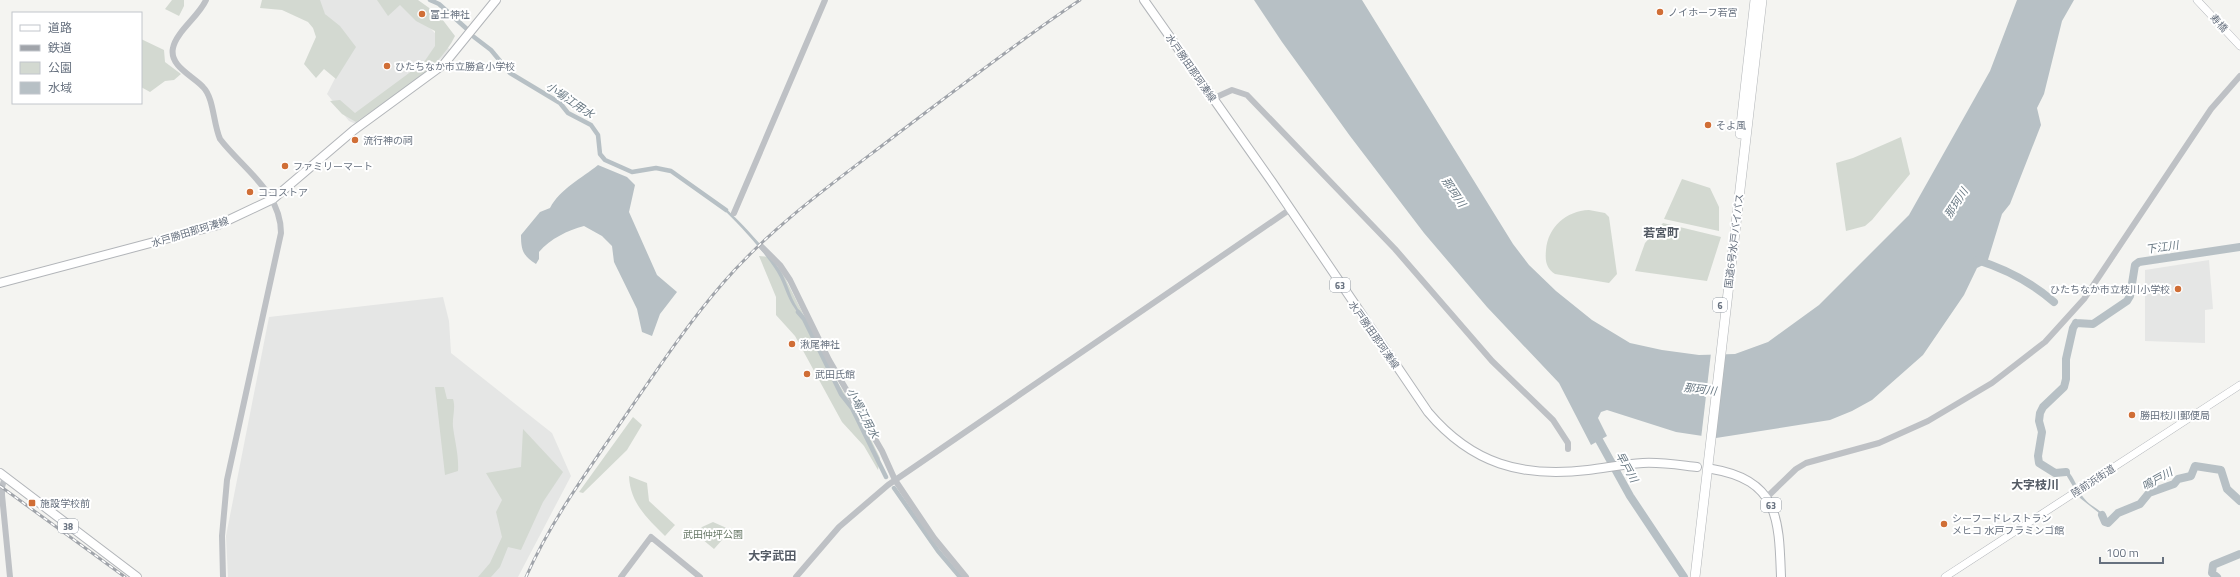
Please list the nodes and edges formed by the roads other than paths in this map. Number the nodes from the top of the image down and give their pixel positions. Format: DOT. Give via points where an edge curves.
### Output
graph roads {
  1 [pos="206,0"];
  2 [pos="496,0"];
  3 [pos="825,0"];
  4 [pos="1144,0"];
  5 [pos="1755,0"];
  6 [pos="1762,0"];
  7 [pos="2198,0"];
  8 [pos="2240,46"];
  9 [pos="2240,76"];
  10 [pos="1212,99"];
  11 [pos="1741,155"];
  12 [pos="273,199"];
  13 [pos="1289,210"];
  14 [pos="734,213"];
  15 [pos="762,247"];
  16 [pos="0,283"];
  17 [pos="2240,385"];
  18 [pos="1568,449"];
  19 [pos="1706,457"];
  20 [pos="1697,467"];
  21 [pos="1712,469"];
  22 [pos="3,475"];
  23 [pos="895,480"];
  24 [pos="1766,498"];
  25 [pos="2,514"];
  26 [pos="1693,575"];
  27 [pos="10,577"];
  28 [pos="137,577"];
  29 [pos="224,577"];
  30 [pos="621,577"];
  31 [pos="700,577"];
  32 [pos="796,577"];
  33 [pos="966,577"];
  34 [pos="1781,577"];
  35 [pos="1945,577"];
  1 -- 12 [label="street" via="174,44 173,57 180,67 207,91 220,139"];
  2 -- 12 [label="main road, 水戸勝田那珂湊線" via="444,64 354,130"];
  3 -- 14 [label="street"];
  4 -- 10 [label="main road, 水戸勝田那珂湊線 / 63"];
  5 -- 11 [label="highway, 国道6号水戸バイパス / 6"];
  6 -- 11 [label="highway, 国道6号水戸バイパス / 6"];
  7 -- 8 [label="main road, 寿橋"];
  9 -- 24 [label="street" via="2211,109 2084,300 2045,342 2004,375 1949,410 1879,443 1806,463 1796,469"];
  10 -- 13 [label="main road, 水戸勝田那珂湊線 / 63"];
  10 -- 18 [label="street" via="1232,90 1247,95 1391,245 1483,352 1553,420 1568,443"];
  11 -- 19 [label="highway, 国道6号水戸バイパス / 6"];
  12 -- 16 [label="main road, 水戸勝田那珂湊線" via="218,225"];
  12 -- 29 [label="street" via="281,219 281,233 227,480 222,536"];
  13 -- 20 [label="main road, 水戸勝田那珂湊線 / 63" via="1428,412 1458,442 1484,458 1520,470 1543,472 1600,469 1653,463"];
  13 -- 23 [label="street"];
  15 -- 23 [label="street" via="780,265 790,280 829,360 878,444"];
  17 -- 35 [label="main road, 陸前浜街道"];
  19 -- 26 [label="highway, 国道6号水戸バイパス / 6"];
  19 -- 26 [label="highway, 国道6号水戸バイパス / 6" via="1690,564"];
  21 -- 24 [label="main road, 63" via="1728,471 1743,477"];
  22 -- 25 [label="street"];
  22 -- 28 [label="main road, 38"];
  23 -- 32 [label="street" via="844,522"];
  23 -- 33 [label="street" via="934,538"];
  24 -- 34 [label="main road, 63" via="1779,526"];
  25 -- 27 [label="street"];
  30 -- 31 [label="street" via="651,537"];
}
